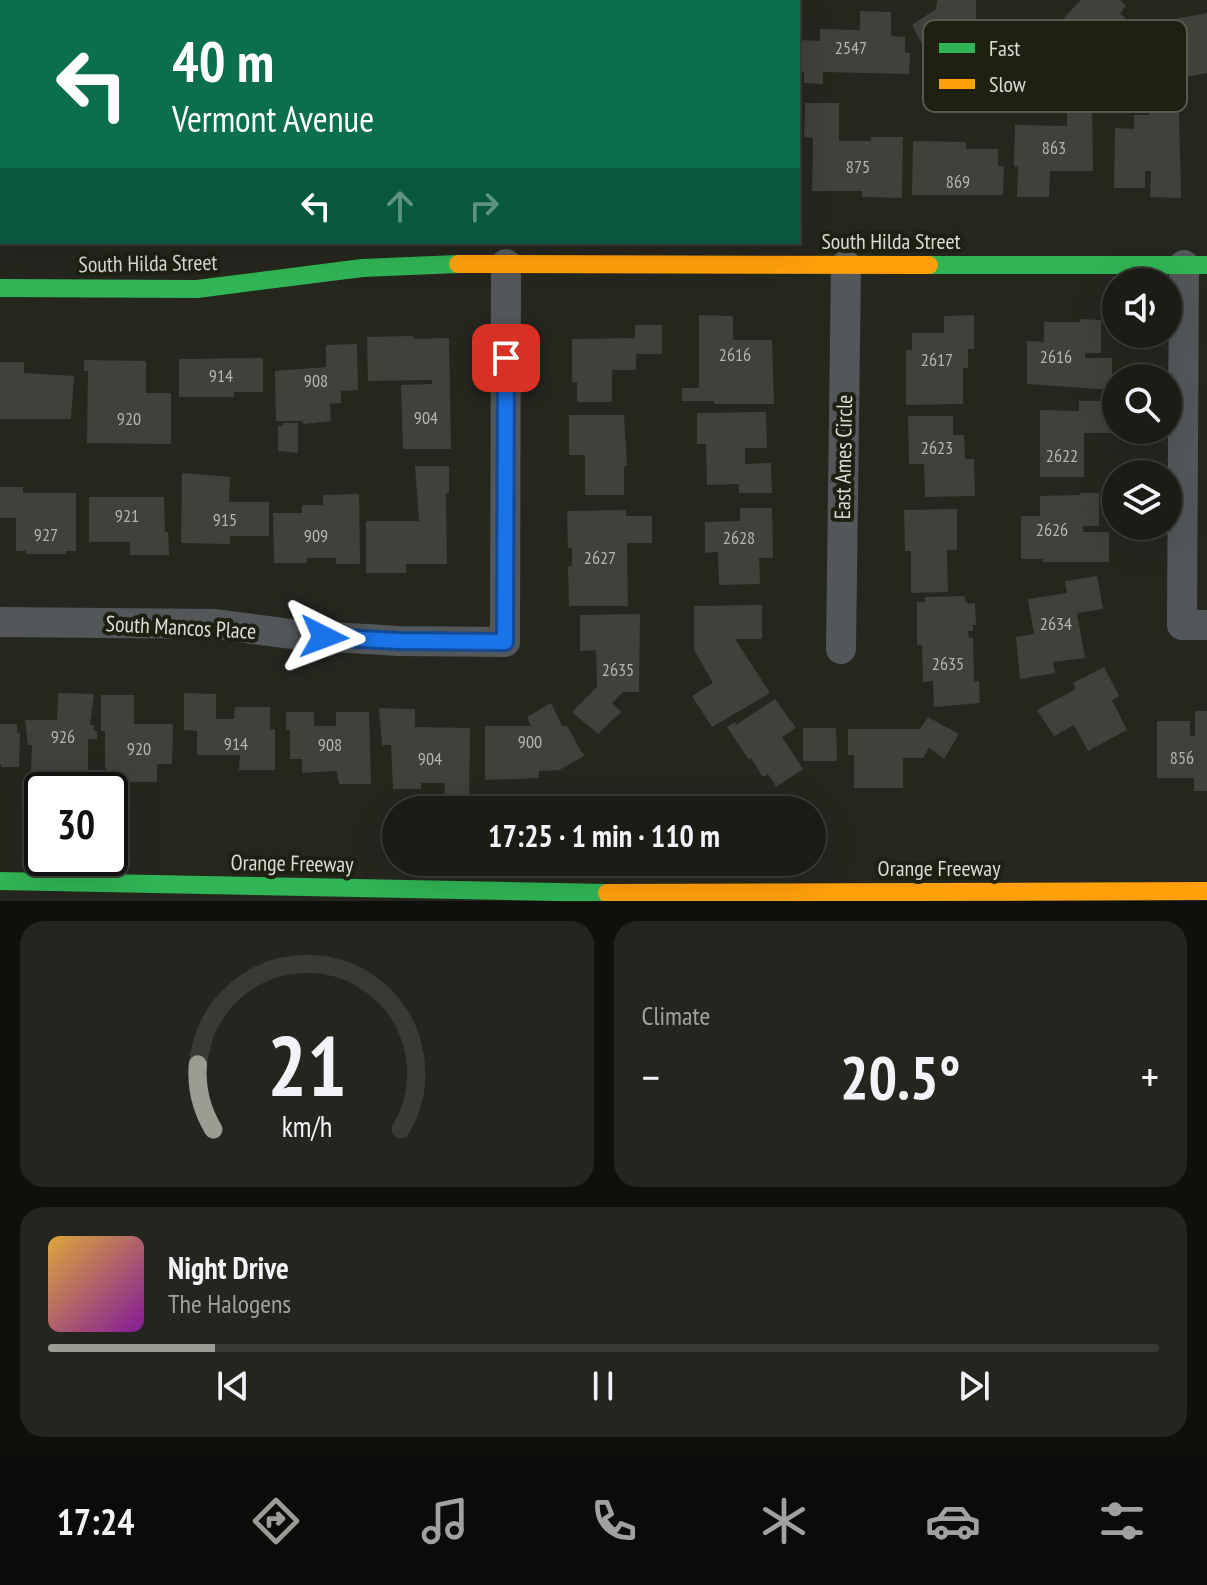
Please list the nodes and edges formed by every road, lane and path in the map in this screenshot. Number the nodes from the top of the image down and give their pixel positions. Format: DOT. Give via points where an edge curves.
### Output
graph roads {
  1 [pos="756,253"];
  2 [pos="506,264"];
  3 [pos="846,265"];
  4 [pos="1196,265"];
  5 [pos="0,288"];
  6 [pos="0,622"];
  7 [pos="1194,625"];
  8 [pos="841,649"];
  9 [pos="0,881"];
  10 [pos="1207,891"];
  1 -- 2 [label="main road, South Hilda Street"];
  1 -- 3 [label="main road, South Hilda Street"];
  2 -- 5 [label="main road, South Hilda Street" via="362,268 197,289"];
  2 -- 6 [label="street, South Mancos Place" via="505,642 299,635 216,624"];
  3 -- 4 [label="main road, South Hilda Street"];
  3 -- 8 [label="street, East Ames Circle"];
  4 -- 7 [label="street"];
  9 -- 10 [label="main road, Orange Freeway" via="629,893"];
}
